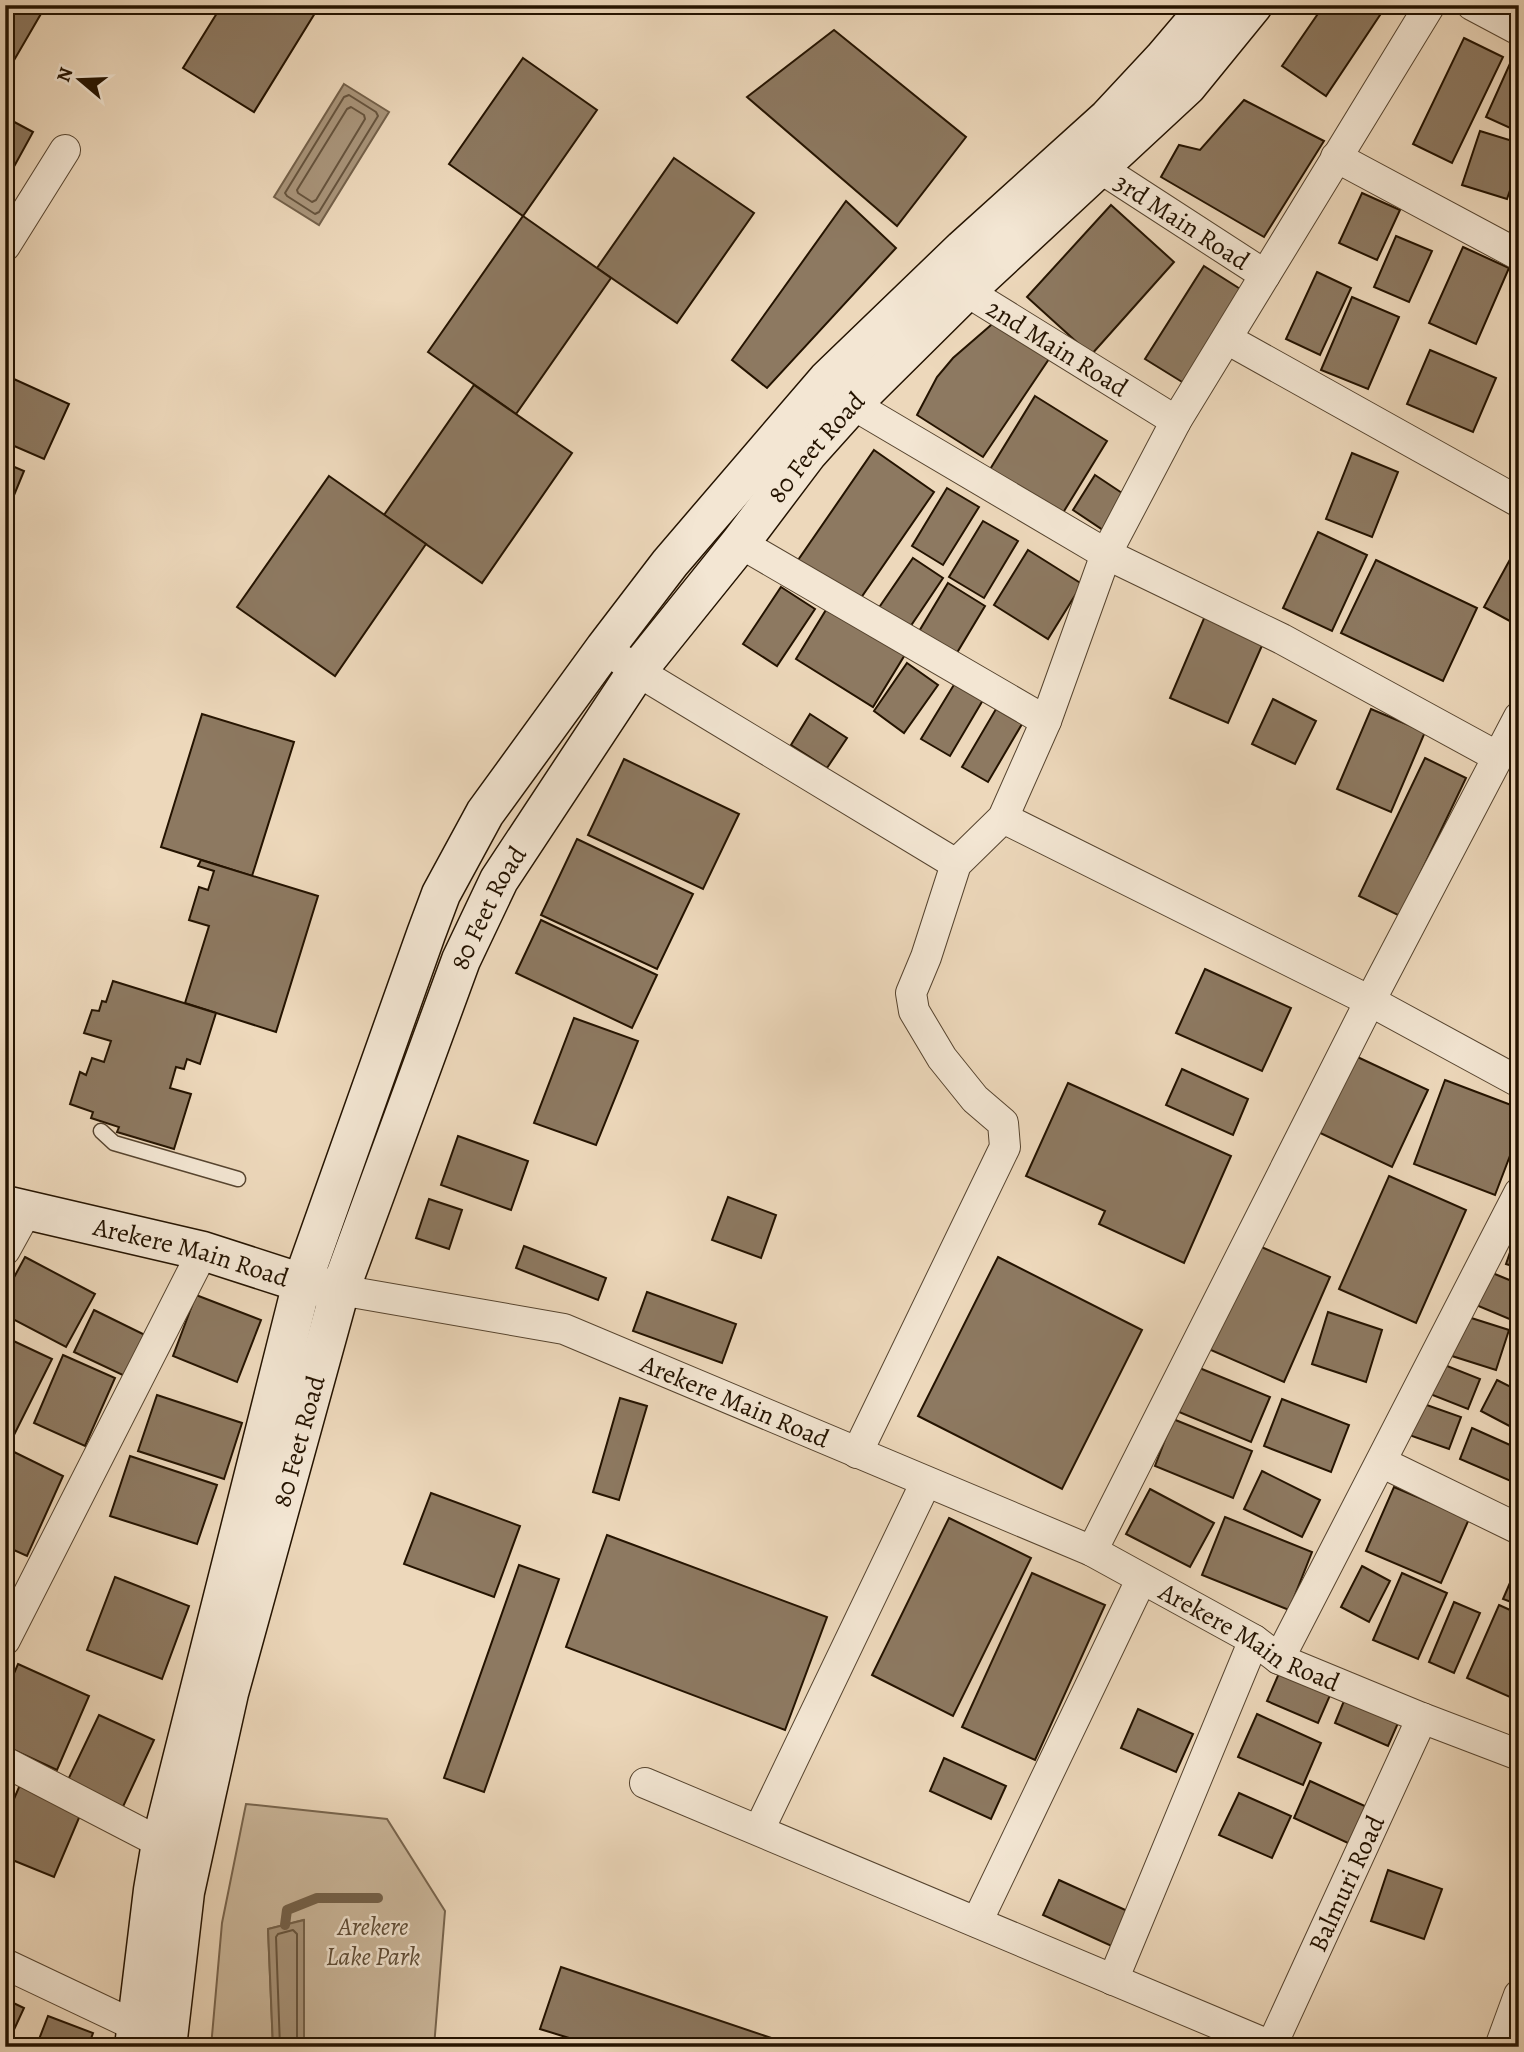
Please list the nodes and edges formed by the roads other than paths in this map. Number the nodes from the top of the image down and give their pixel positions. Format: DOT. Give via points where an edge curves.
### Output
graph roads {
  1 [pos="1209,5"];
  2 [pos="1253,5"];
  3 [pos="1430,5"];
  4 [pos="1472,5"];
  5 [pos="1519,30"];
  6 [pos="65,150"];
  7 [pos="1336,157"];
  8 [pos="1100,168"];
  9 [pos="5,246"];
  10 [pos="1519,256"];
  11 [pos="1265,275"];
  12 [pos="953,281"];
  13 [pos="1227,340"];
  14 [pos="852,404"];
  15 [pos="1176,421"];
  16 [pos="1519,502"];
  17 [pos="740,543"];
  18 [pos="1107,554"];
  19 [pos="605,648"];
  20 [pos="637,671"];
  21 [pos="1519,717"];
  22 [pos="1046,721"];
  23 [pos="1498,757"];
  24 [pos="1003,818"];
  25 [pos="956,864"];
  26 [pos="451,875"];
  27 [pos="491,896"];
  28 [pos="1370,1001"];
  29 [pos="1519,1082"];
  30 [pos="101,1131"];
  31 [pos="238,1179"];
  32 [pos="1519,1193"];
  33 [pos="16,1208"];
  34 [pos="5,1250"];
  35 [pos="203,1251"];
  36 [pos="302,1283"];
  37 [pos="340,1290"];
  38 [pos="858,1453"];
  39 [pos="1381,1462"];
  40 [pos="926,1482"];
  41 [pos="1519,1529"];
  42 [pos="1092,1551"];
  43 [pos="1141,1580"];
  44 [pos="5,1640"];
  45 [pos="1254,1640"];
  46 [pos="1279,1659"];
  47 [pos="1422,1718"];
  48 [pos="1518,1752"];
  49 [pos="5,1762"];
  50 [pos="646,1783"];
  51 [pos="759,1830"];
  52 [pos="161,1843"];
  53 [pos="977,1922"];
  54 [pos="5,1964"];
  55 [pos="1113,1980"];
  56 [pos="1519,1995"];
  57 [pos="152,2039"];
  58 [pos="1271,2046"];
  59 [pos="1500,2047"];
  1 -- 12 [label="main road, 80 Feet Road" via="1163,60"];
  2 -- 8 [label="main road, 80 Feet Road" via="1187,86"];
  3 -- 7 [label="street"];
  4 -- 5 [label="street"];
  6 -- 9 [label="street"];
  7 -- 10 [label="street"];
  7 -- 11 [label="street"];
  8 -- 11 [label="street, 3rd Main Road"];
  8 -- 12 [label="main road, 80 Feet Road"];
  11 -- 13 [label="street"];
  12 -- 14 [label="main road, 80 Feet Road"];
  12 -- 15 [label="street, 2nd Main Road"];
  12 -- 19 [label="main road, 80 Feet Road" via="827,380 670,563"];
  13 -- 15 [label="street"];
  13 -- 16 [label="street"];
  14 -- 17 [label="main road, 80 Feet Road" via="808,453"];
  14 -- 18 [label="street"];
  15 -- 18 [label="street"];
  17 -- 20 [label="main road, 80 Feet Road"];
  17 -- 22 [label="street"];
  18 -- 22 [label="street"];
  18 -- 23 [label="street" via="1282,639"];
  19 -- 20 [label="street"];
  19 -- 26 [label="main road, 80 Feet Road" via="485,813"];
  20 -- 25 [label="street"];
  20 -- 27 [label="main road, 80 Feet Road"];
  21 -- 23 [label="street"];
  22 -- 24 [label="street"];
  23 -- 28 [label="street"];
  24 -- 25 [label="street"];
  24 -- 28 [label="street"];
  25 -- 38 [label="street" via="911,993 914,1011 942,1058 975,1099 1003,1123 1005,1147"];
  26 -- 27 [label="main road"];
  26 -- 36 [label="main road, 80 Feet Road"];
  27 -- 37 [label="main road, 80 Feet Road" via="461,960"];
  28 -- 29 [label="street"];
  28 -- 42 [label="street"];
  30 -- 31 [label="lane" via="114,1143"];
  32 -- 39 [label="street"];
  33 -- 34 [label="street"];
  33 -- 35 [label="main road, Arekere Main Road"];
  35 -- 36 [label="main road, Arekere Main Road"];
  35 -- 44 [label="street"];
  36 -- 37 [label="main road, Arekere Main Road"];
  36 -- 52 [label="main road, 80 Feet Road"];
  37 -- 38 [label="street, Arekere Main Road" via="564,1329"];
  37 -- 57 [label="main road, 80 Feet Road" via="229,1693"];
  38 -- 40 [label="street, Arekere Main Road"];
  39 -- 41 [label="street"];
  39 -- 46 [label="street"];
  40 -- 42 [label="street, Arekere Main Road"];
  40 -- 51 [label="street"];
  42 -- 43 [label="street, Arekere Main Road"];
  43 -- 45 [label="street, Arekere Main Road"];
  43 -- 53 [label="street"];
  45 -- 46 [label="street, Arekere Main Road"];
  45 -- 55 [label="street"];
  46 -- 47 [label="street, Arekere Main Road"];
  47 -- 48 [label="street, Arekere Main Road"];
  47 -- 58 [label="street, Balmuri Road"];
  49 -- 52 [label="street"];
  50 -- 51 [label="street"];
  51 -- 53 [label="street"];
  52 -- 57 [label="main road, 80 Feet Road" via="153,1890"];
  53 -- 55 [label="street"];
  54 -- 57 [label="street"];
  55 -- 58 [label="street"];
  56 -- 59 [label="street"];
}
